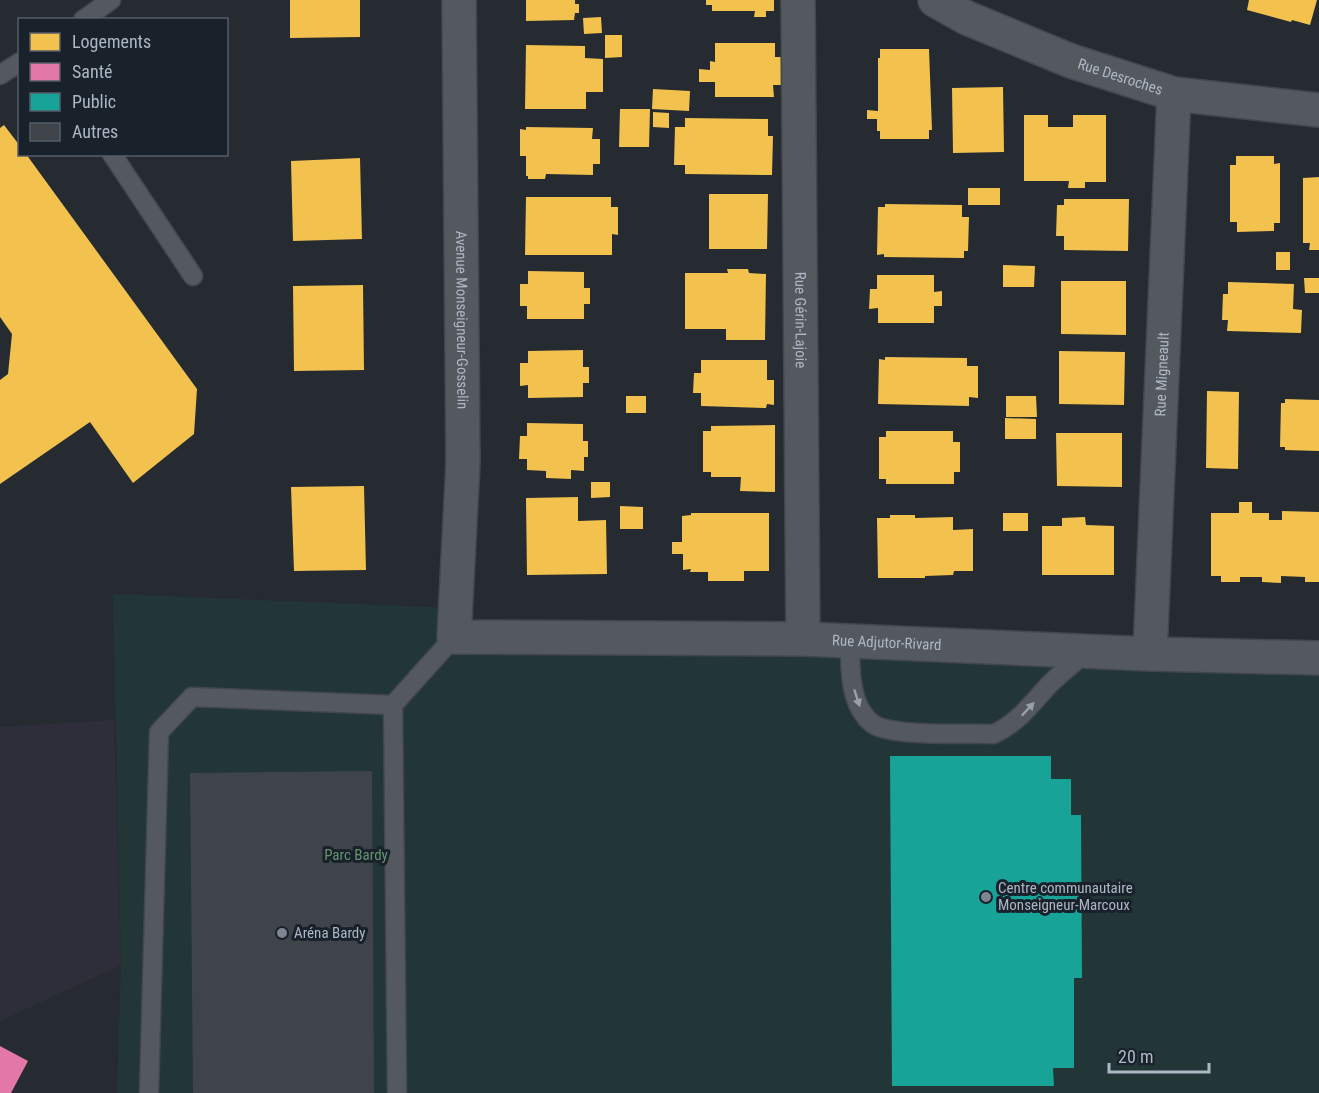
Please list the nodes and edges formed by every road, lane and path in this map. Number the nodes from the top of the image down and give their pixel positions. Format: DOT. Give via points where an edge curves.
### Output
graph roads {
  1 [pos="111,0"];
  2 [pos="459,0"];
  3 [pos="798,0"];
  4 [pos="935,0"];
  5 [pos="85,18"];
  6 [pos="18,63"];
  7 [pos="0,75"];
  8 [pos="1174,94"];
  9 [pos="1319,110"];
  10 [pos="113,156"];
  11 [pos="193,276"];
  12 [pos="454,637"];
  13 [pos="803,639"];
  14 [pos="850,641"];
  15 [pos="1087,651"];
  16 [pos="1150,654"];
  17 [pos="1319,658"];
  18 [pos="393,705"];
  19 [pos="149,1093"];
  20 [pos="397,1093"];
  1 -- 5 [label="lane"];
  2 -- 12 [label="street, Avenue Monseigneur-Gosselin" via="463,463"];
  3 -- 13 [label="street, Rue Gérin-Lajoie"];
  4 -- 8 [label="street, Rue Desroches" via="967,18 1071,61"];
  6 -- 7 [label="lane"];
  8 -- 9 [label="street, Rue Desroches"];
  8 -- 16 [label="street, Rue Migneault"];
  10 -- 11 [label="lane"];
  12 -- 13 [label="street, Rue Adjutor-Rivard"];
  12 -- 18 [label="lane"];
  13 -- 14 [label="street, Rue Adjutor-Rivard"];
  14 -- 15 [label="street, Rue Adjutor-Rivard"];
  14 -- 15 [label="lane, one-way" via="850,675 860,707 874,724 894,731 994,734 1026,712"];
  15 -- 16 [label="street, Rue Adjutor-Rivard"];
  16 -- 17 [label="street, Rue Adjutor-Rivard"];
  18 -- 19 [label="lane" via="192,697 159,732"];
  18 -- 20 [label="lane"];
}
